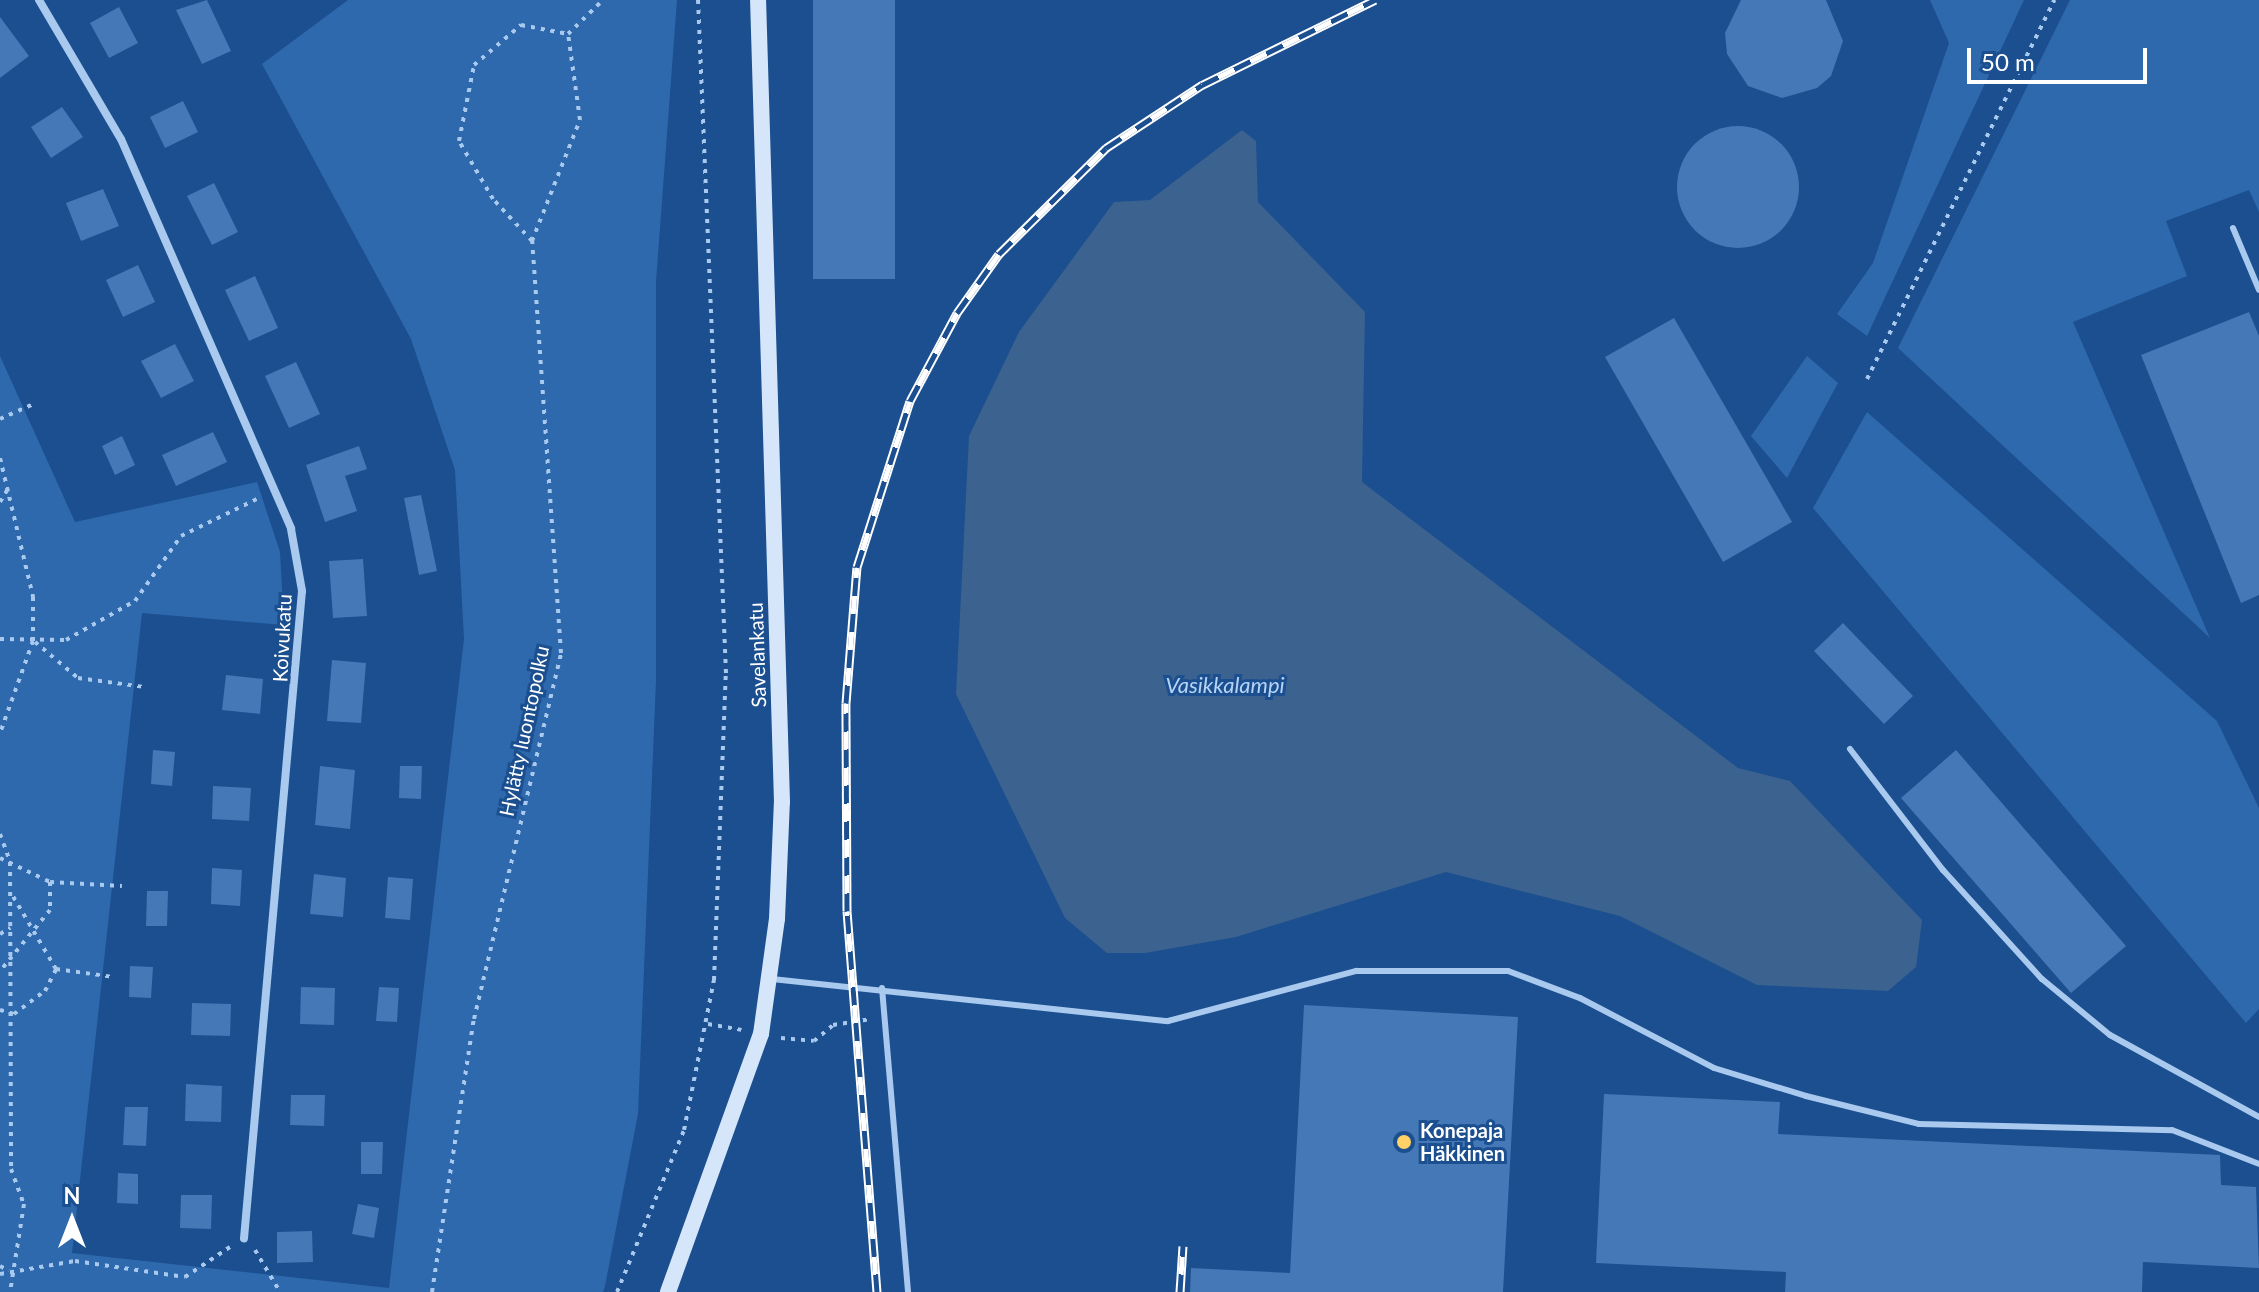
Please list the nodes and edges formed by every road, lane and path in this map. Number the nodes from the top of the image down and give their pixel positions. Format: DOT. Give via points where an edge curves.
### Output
graph roads {
  1 [pos="39,0"];
  2 [pos="603,0"];
  3 [pos="698,0"];
  4 [pos="758,0"];
  5 [pos="2054,0"];
  6 [pos="568,34"];
  7 [pos="2233,228"];
  8 [pos="532,241"];
  9 [pos="2259,290"];
  10 [pos="1867,379"];
  11 [pos="34,404"];
  12 [pos="0,419"];
  13 [pos="0,458"];
  14 [pos="9,485"];
  15 [pos="274,491"];
  16 [pos="0,502"];
  17 [pos="0,639"];
  18 [pos="33,641"];
  19 [pos="145,687"];
  20 [pos="1,716"];
  21 [pos="0,733"];
  22 [pos="1850,749"];
  23 [pos="0,834"];
  24 [pos="0,858"];
  25 [pos="10,862"];
  26 [pos="50,882"];
  27 [pos="122,886"];
  28 [pos="10,891"];
  29 [pos="10,928"];
  30 [pos="0,934"];
  31 [pos="37,934"];
  32 [pos="8,967"];
  33 [pos="56,969"];
  34 [pos="0,971"];
  35 [pos="114,977"];
  36 [pos="769,979"];
  37 [pos="882,988"];
  38 [pos="0,1010"];
  39 [pos="14,1014"];
  40 [pos="884,1019"];
  41 [pos="708,1024"];
  42 [pos="761,1034"];
  43 [pos="2259,1117"];
  44 [pos="2259,1164"];
  45 [pos="244,1238"];
  46 [pos="0,1266"];
  47 [pos="9,1271"];
  48 [pos="0,1274"];
  49 [pos="10,1292"];
  50 [pos="280,1292"];
  51 [pos="432,1292"];
  52 [pos="617,1292"];
  53 [pos="668,1292"];
  54 [pos="908,1292"];
  1 -- 15 [label="street, Koivukatu" via="121,139"];
  2 -- 6 [label="path"];
  3 -- 41 [label="path, Savelankatu" via="726,673"];
  4 -- 36 [label="main road, Savelankatu" via="782,802"];
  5 -- 10 [label="path"];
  6 -- 8 [label="path, Hylätty luontopolku" via="580,120"];
  6 -- 8 [label="path" via="521,25 474,65 459,141 493,199"];
  7 -- 9 [label="lane"];
  8 -- 51 [label="path, Hylätty luontopolku" via="561,653 474,1019"];
  11 -- 12 [label="path"];
  13 -- 14 [label="path"];
  14 -- 16 [label="path"];
  14 -- 18 [label="path" via="33,597"];
  15 -- 18 [label="path" via="181,536 135,601 66,640"];
  15 -- 45 [label="street, Koivukatu" via="291,529 302,591"];
  17 -- 18 [label="path"];
  18 -- 19 [label="path" via="78,678"];
  18 -- 20 [label="path"];
  20 -- 21 [label="path"];
  22 -- 43 [label="lane" via="1915,837 2042,979 2110,1035"];
  23 -- 25 [label="path"];
  24 -- 25 [label="path"];
  25 -- 26 [label="path"];
  25 -- 28 [label="path"];
  26 -- 27 [label="path"];
  26 -- 31 [label="path" via="50,910"];
  28 -- 29 [label="path"];
  28 -- 31 [label="path"];
  29 -- 30 [label="path"];
  29 -- 32 [label="path"];
  31 -- 32 [label="path"];
  31 -- 33 [label="path"];
  32 -- 34 [label="path"];
  32 -- 39 [label="path"];
  33 -- 35 [label="path"];
  33 -- 39 [label="path" via="45,991"];
  36 -- 37 [label="lane"];
  36 -- 42 [label="main road, Savelankatu"];
  37 -- 40 [label="lane"];
  37 -- 44 [label="lane" via="1168,1021 1356,971 1508,971 1580,998 1714,1068 1806,1096 1919,1124 2172,1130"];
  38 -- 39 [label="path"];
  39 -- 47 [label="path" via="11,1169 24,1204"];
  40 -- 42 [label="path" via="833,1025 814,1041"];
  40 -- 54 [label="lane"];
  41 -- 42 [label="path"];
  41 -- 52 [label="path, Savelankatu" via="684,1130"];
  42 -- 53 [label="main road, Savelankatu"];
  45 -- 47 [label="path" via="185,1277 75,1261"];
  45 -- 50 [label="path"];
  46 -- 47 [label="path"];
  47 -- 48 [label="path"];
  47 -- 49 [label="path"];
}
